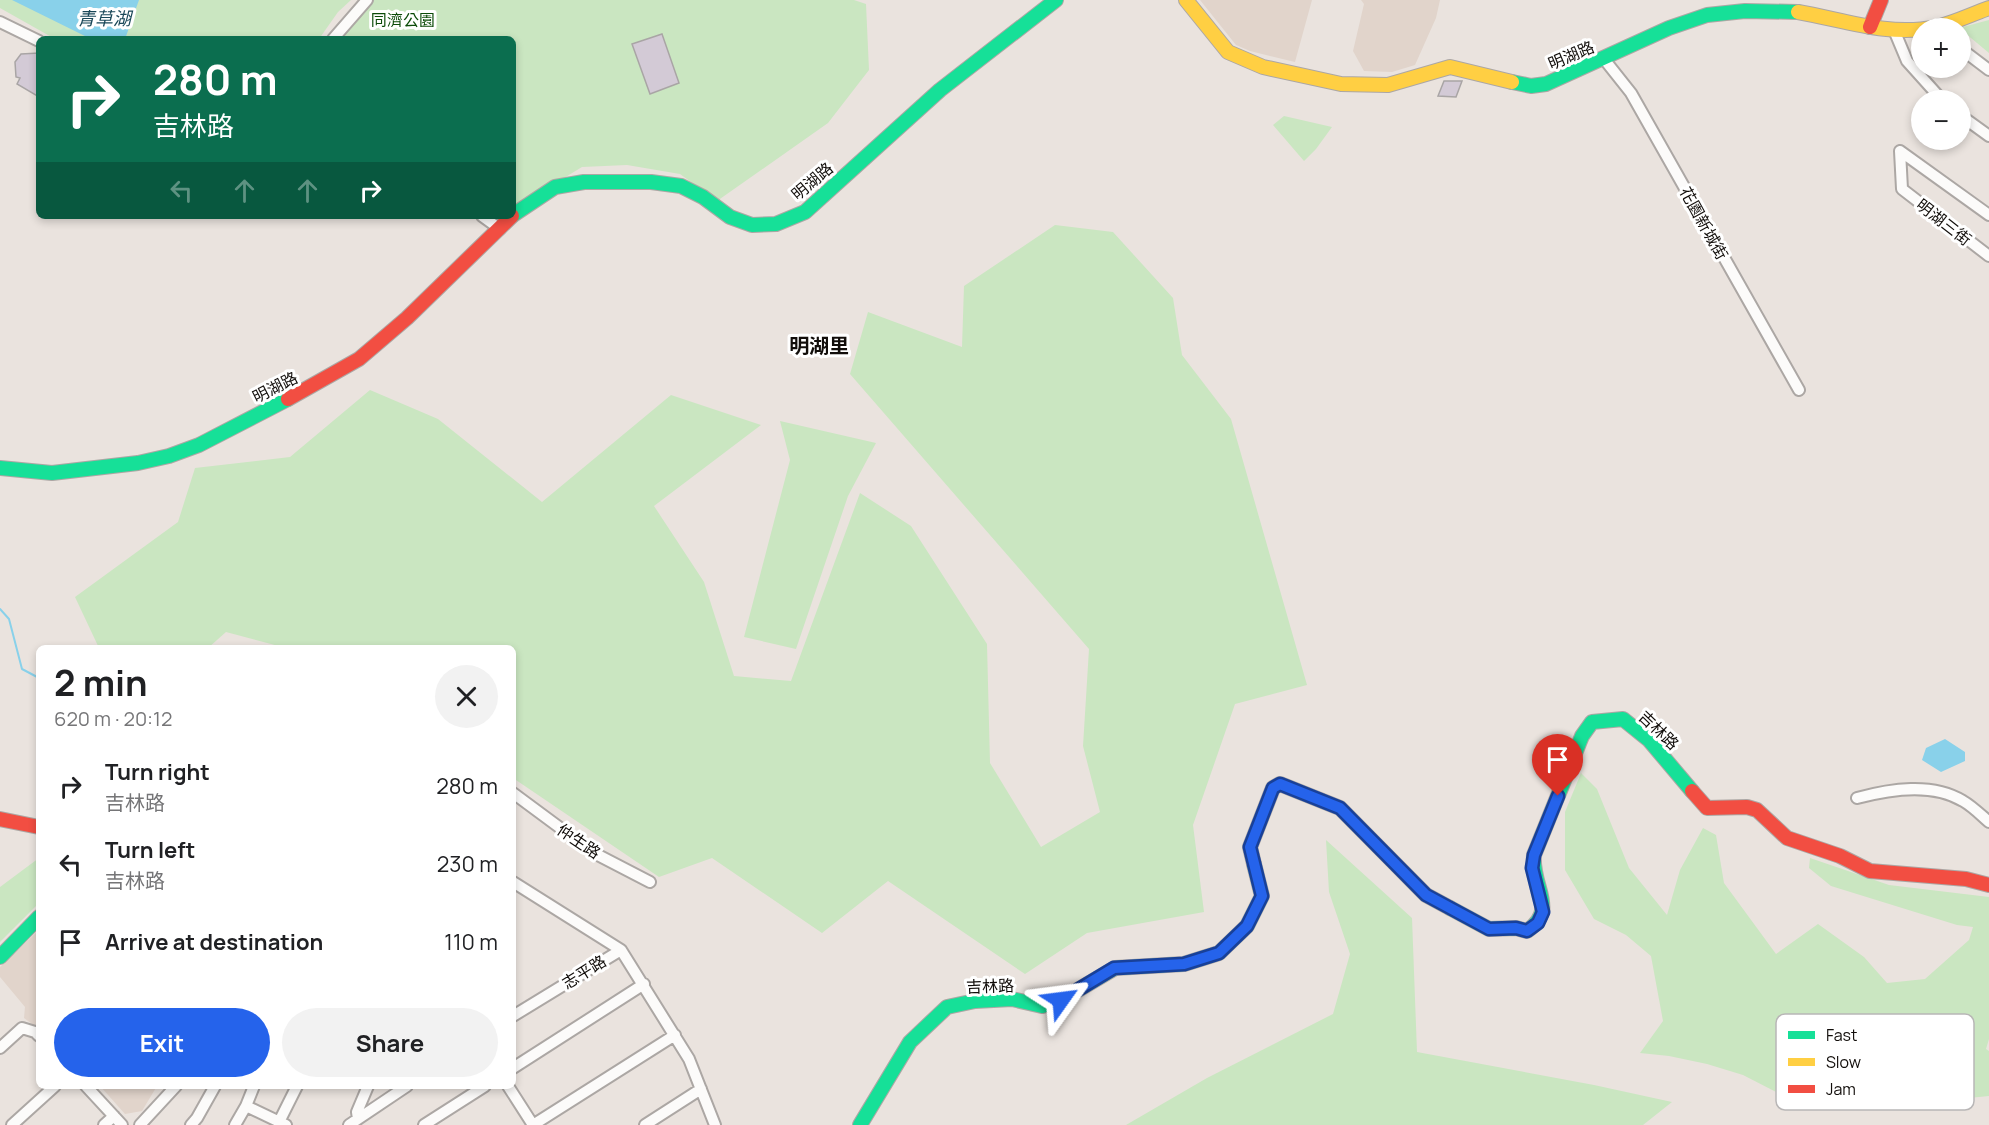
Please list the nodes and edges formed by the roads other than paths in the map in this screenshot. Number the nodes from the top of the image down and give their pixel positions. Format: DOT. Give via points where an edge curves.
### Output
graph roads {
  1 [pos="367,0"];
  2 [pos="1056,0"];
  3 [pos="1186,0"];
  4 [pos="1881,0"];
  5 [pos="1989,9"];
  6 [pos="1964,18"];
  7 [pos="0,22"];
  8 [pos="1870,27"];
  9 [pos="1911,29"];
  10 [pos="1894,30"];
  11 [pos="336,36"];
  12 [pos="36,40"];
  13 [pos="1971,56"];
  14 [pos="1604,59"];
  15 [pos="1989,70"];
  16 [pos="1933,90"];
  17 [pos="1971,123"];
  18 [pos="1989,136"];
  19 [pos="516,214"];
  20 [pos="1989,215"];
  21 [pos="486,219"];
  22 [pos="510,219"];
  23 [pos="500,229"];
  24 [pos="1989,256"];
  25 [pos="1799,390"];
  26 [pos="0,468"];
  27 [pos="516,795"];
  28 [pos="1857,798"];
  29 [pos="0,819"];
  30 [pos="1989,822"];
  31 [pos="36,827"];
  32 [pos="650,882"];
  33 [pos="516,884"];
  34 [pos="1989,885"];
  35 [pos="36,920"];
  36 [pos="621,950"];
  37 [pos="0,957"];
  38 [pos="644,984"];
  39 [pos="516,1014"];
  40 [pos="36,1034"];
  41 [pos="675,1035"];
  42 [pos="0,1048"];
  43 [pos="516,1066"];
  44 [pos="52,1089"];
  45 [pos="89,1089"];
  46 [pos="173,1089"];
  47 [pos="213,1089"];
  48 [pos="253,1089"];
  49 [pos="296,1089"];
  50 [pos="367,1089"];
  51 [pos="403,1089"];
  52 [pos="480,1089"];
  53 [pos="510,1089"];
  54 [pos="701,1089"];
  55 [pos="246,1106"];
  56 [pos="114,1116"];
  57 [pos="354,1122"];
  58 [pos="282,1123"];
  59 [pos="12,1125"];
  60 [pos="104,1125"];
  61 [pos="122,1125"];
  62 [pos="140,1125"];
  63 [pos="191,1125"];
  64 [pos="235,1125"];
  65 [pos="424,1125"];
  66 [pos="533,1125"];
  67 [pos="645,1125"];
  68 [pos="716,1125"];
  69 [pos="860,1125"];
  1 -- 11 [label="street"];
  2 -- 19 [label="street, 明湖路" via="940,90 805,212 776,224 752,225 730,217 681,186 651,182 584,182 555,187"];
  3 -- 14 [label="street, 明湖路" via="1228,52 1263,67 1341,84 1389,85 1450,67 1531,86 1546,84"];
  4 -- 8 [label="street"];
  5 -- 6 [label="street, 明湖路"];
  7 -- 12 [label="street"];
  8 -- 10 [label="street, 明湖路"];
  8 -- 14 [label="street, 明湖路" via="1800,12 1722,12 1691,19"];
  9 -- 10 [label="street, 明湖路"];
  10 -- 16 [label="street" via="1907,61"];
  13 -- 15 [label="street"];
  14 -- 25 [label="street, 花園新城街" via="1630,93"];
  17 -- 18 [label="street"];
  20 -- 24 [label="street, 明湖三街" via="1900,151 1902,189"];
  21 -- 23 [label="street"];
  22 -- 23 [label="street, 明湖路"];
  23 -- 26 [label="street, 明湖路" via="359,359 199,445 138,463 52,473"];
  27 -- 32 [label="street, 仲生路" via="594,853"];
  28 -- 30 [label="street" via="1887,789 1942,792 1963,801"];
  29 -- 31 [label="street"];
  33 -- 36 [label="street"];
  34 -- 69 [label="street, 吉林路" via="1966,879 1870,871 1787,838 1757,810 1707,808 1649,740 1623,719 1592,722 1582,736 1534,855 1532,868 1543,912 1538,923 1527,931 1489,929 1426,895 1340,808 1280,784 1273,788 1250,847 1262,896 1247,926 1219,953 1184,964 1114,968 1061,1000 1042,1006 1012,999 947,1006 910,1042"];
  35 -- 37 [label="street"];
  36 -- 38 [label="street, 志平路"];
  36 -- 39 [label="street, 志平路"];
  38 -- 41 [label="street, 志平路"];
  38 -- 43 [label="street"];
  40 -- 42 [label="street" via="22,1028"];
  41 -- 54 [label="street, 志平路"];
  41 -- 66 [label="street"];
  44 -- 59 [label="street"];
  45 -- 56 [label="street"];
  46 -- 62 [label="street"];
  47 -- 63 [label="street"];
  48 -- 55 [label="street"];
  49 -- 58 [label="street"];
  50 -- 57 [label="street"];
  51 -- 57 [label="street"];
  52 -- 65 [label="street"];
  53 -- 66 [label="street"];
  54 -- 67 [label="street"];
  54 -- 68 [label="street, 志平路"];
  55 -- 58 [label="street"];
  55 -- 64 [label="street"];
  56 -- 60 [label="street"];
  56 -- 61 [label="street"];
}
